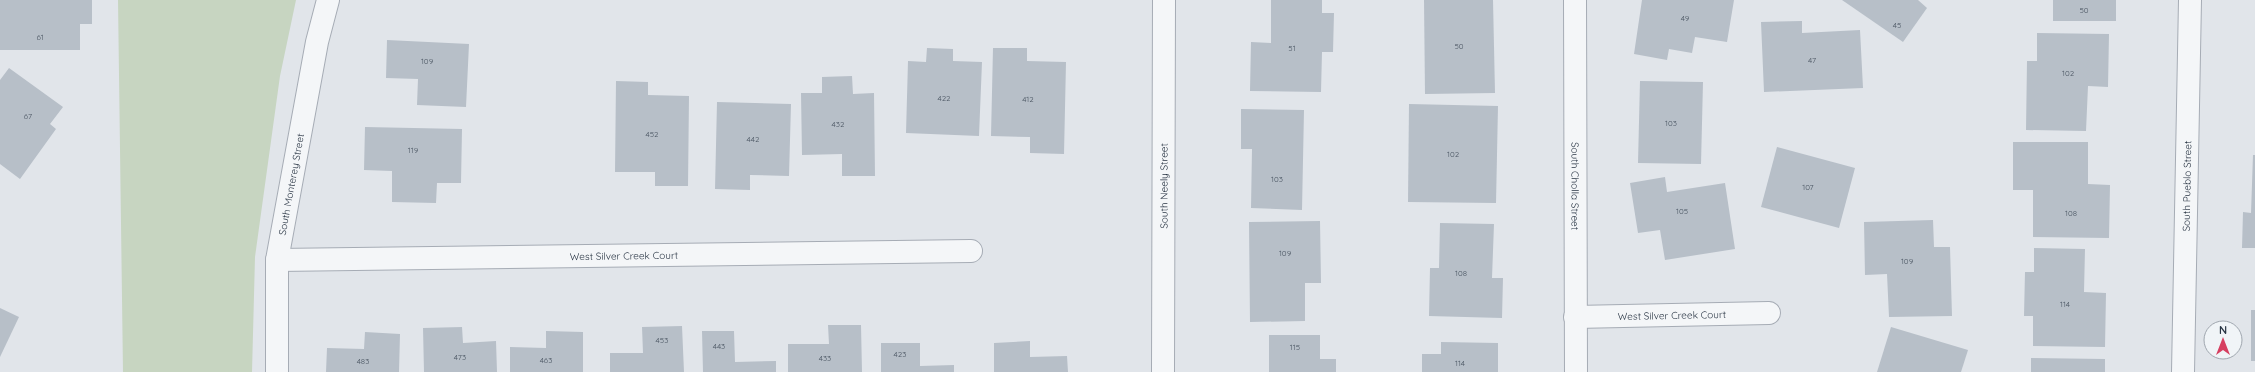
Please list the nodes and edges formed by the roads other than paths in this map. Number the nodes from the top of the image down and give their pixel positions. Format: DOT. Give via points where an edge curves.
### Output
graph roads {
  1 [pos="328,0"];
  2 [pos="1164,0"];
  3 [pos="1575,0"];
  4 [pos="2190,0"];
  5 [pos="971,251"];
  6 [pos="277,260"];
  7 [pos="1769,313"];
  8 [pos="1575,317"];
  9 [pos="277,372"];
  10 [pos="1163,372"];
  11 [pos="1576,372"];
  12 [pos="2183,372"];
  1 -- 6 [label="street, South Monterey Street" via="317,42"];
  2 -- 10 [label="street, South Neely Street"];
  3 -- 8 [label="street, South Cholla Street"];
  4 -- 12 [label="street, South Pueblo Street"];
  5 -- 6 [label="street, West Silver Creek Court"];
  6 -- 9 [label="street, South Monterey Street"];
  7 -- 8 [label="street, West Silver Creek Court"];
  8 -- 11 [label="street, South Cholla Street"];
}
